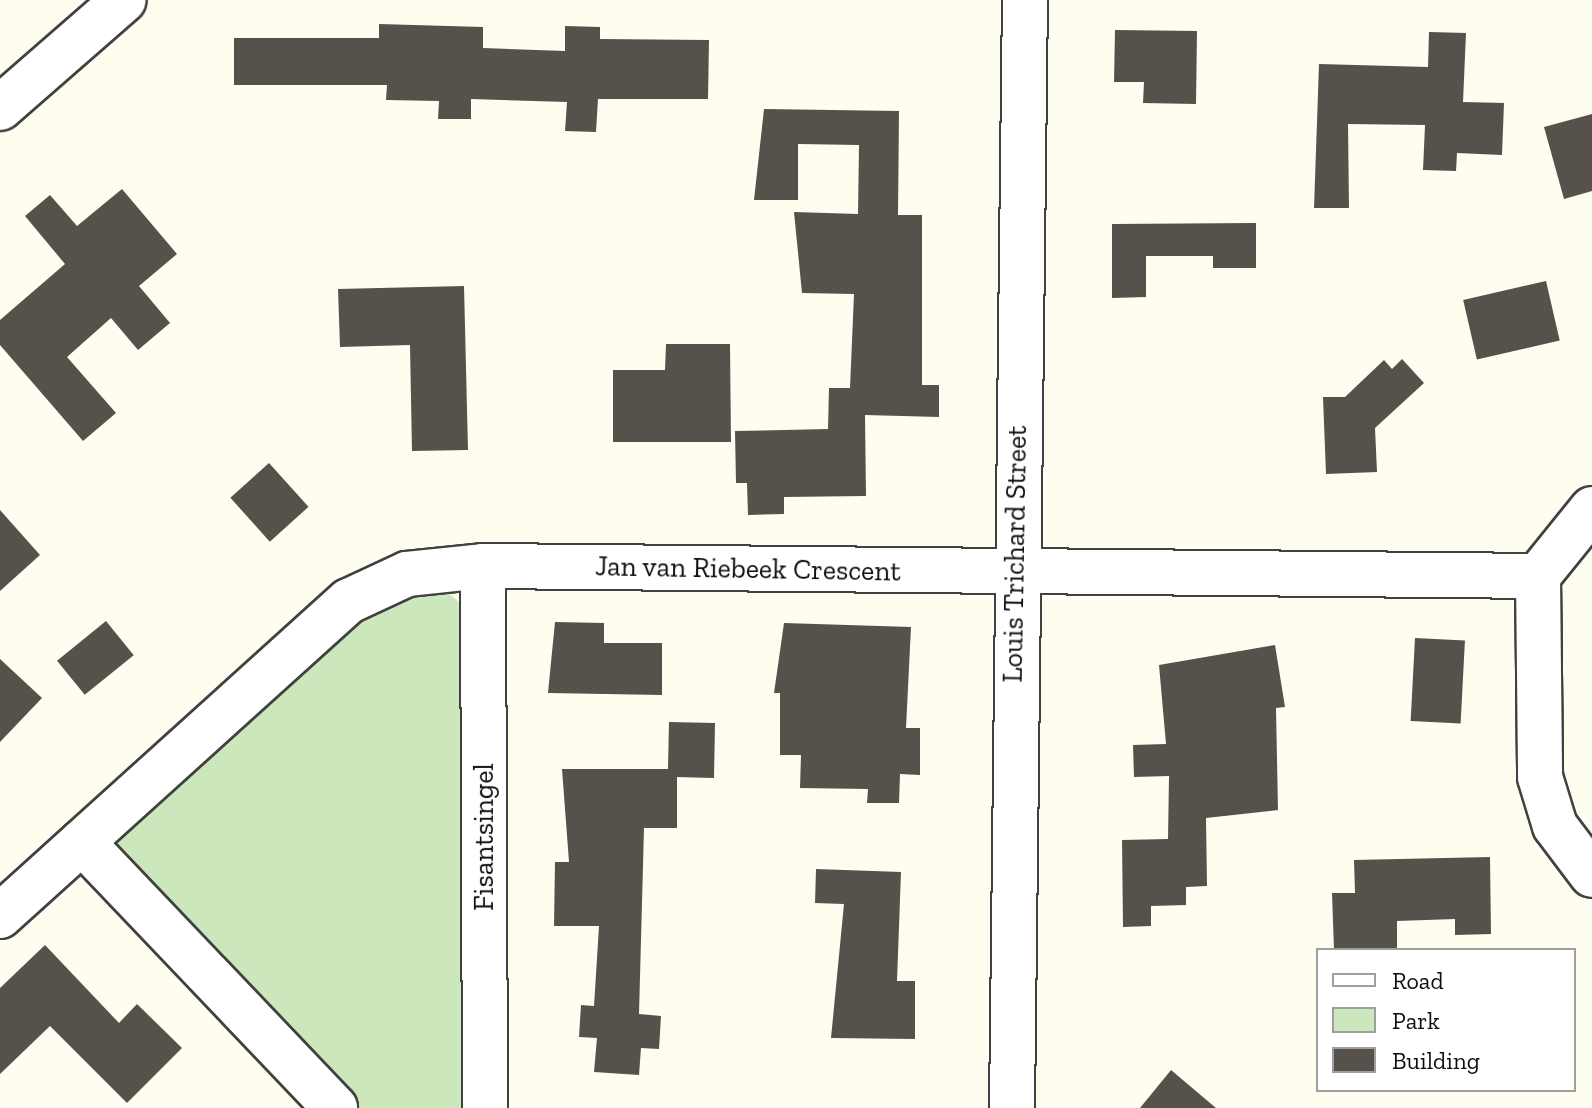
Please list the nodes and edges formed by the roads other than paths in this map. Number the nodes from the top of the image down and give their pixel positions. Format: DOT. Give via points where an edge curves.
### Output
graph roads {
  1 [pos="124,0"];
  2 [pos="1025,0"];
  3 [pos="0,108"];
  4 [pos="1592,509"];
  5 [pos="483,566"];
  6 [pos="1014,572"];
  7 [pos="1538,576"];
  8 [pos="82,842"];
  9 [pos="1592,875"];
  10 [pos="0,916"];
  11 [pos="335,1108"];
  12 [pos="485,1108"];
  13 [pos="1012,1108"];
  1 -- 3 [label="street"];
  2 -- 6 [label="street, Louis Trichard Street"];
  4 -- 7 [label="street"];
  5 -- 6 [label="street, Jan van Riebeek Crescent"];
  5 -- 8 [label="street, Jan van Riebeek Crescent" via="407,574 349,601"];
  5 -- 12 [label="street, Fisantsingel"];
  6 -- 7 [label="street, Jan van Riebeek Crescent"];
  6 -- 13 [label="street, Louis Trichard Street"];
  7 -- 9 [label="street" via="1540,777 1555,826"];
  8 -- 10 [label="street, Jan van Riebeek Crescent"];
  8 -- 11 [label="street"];
}
